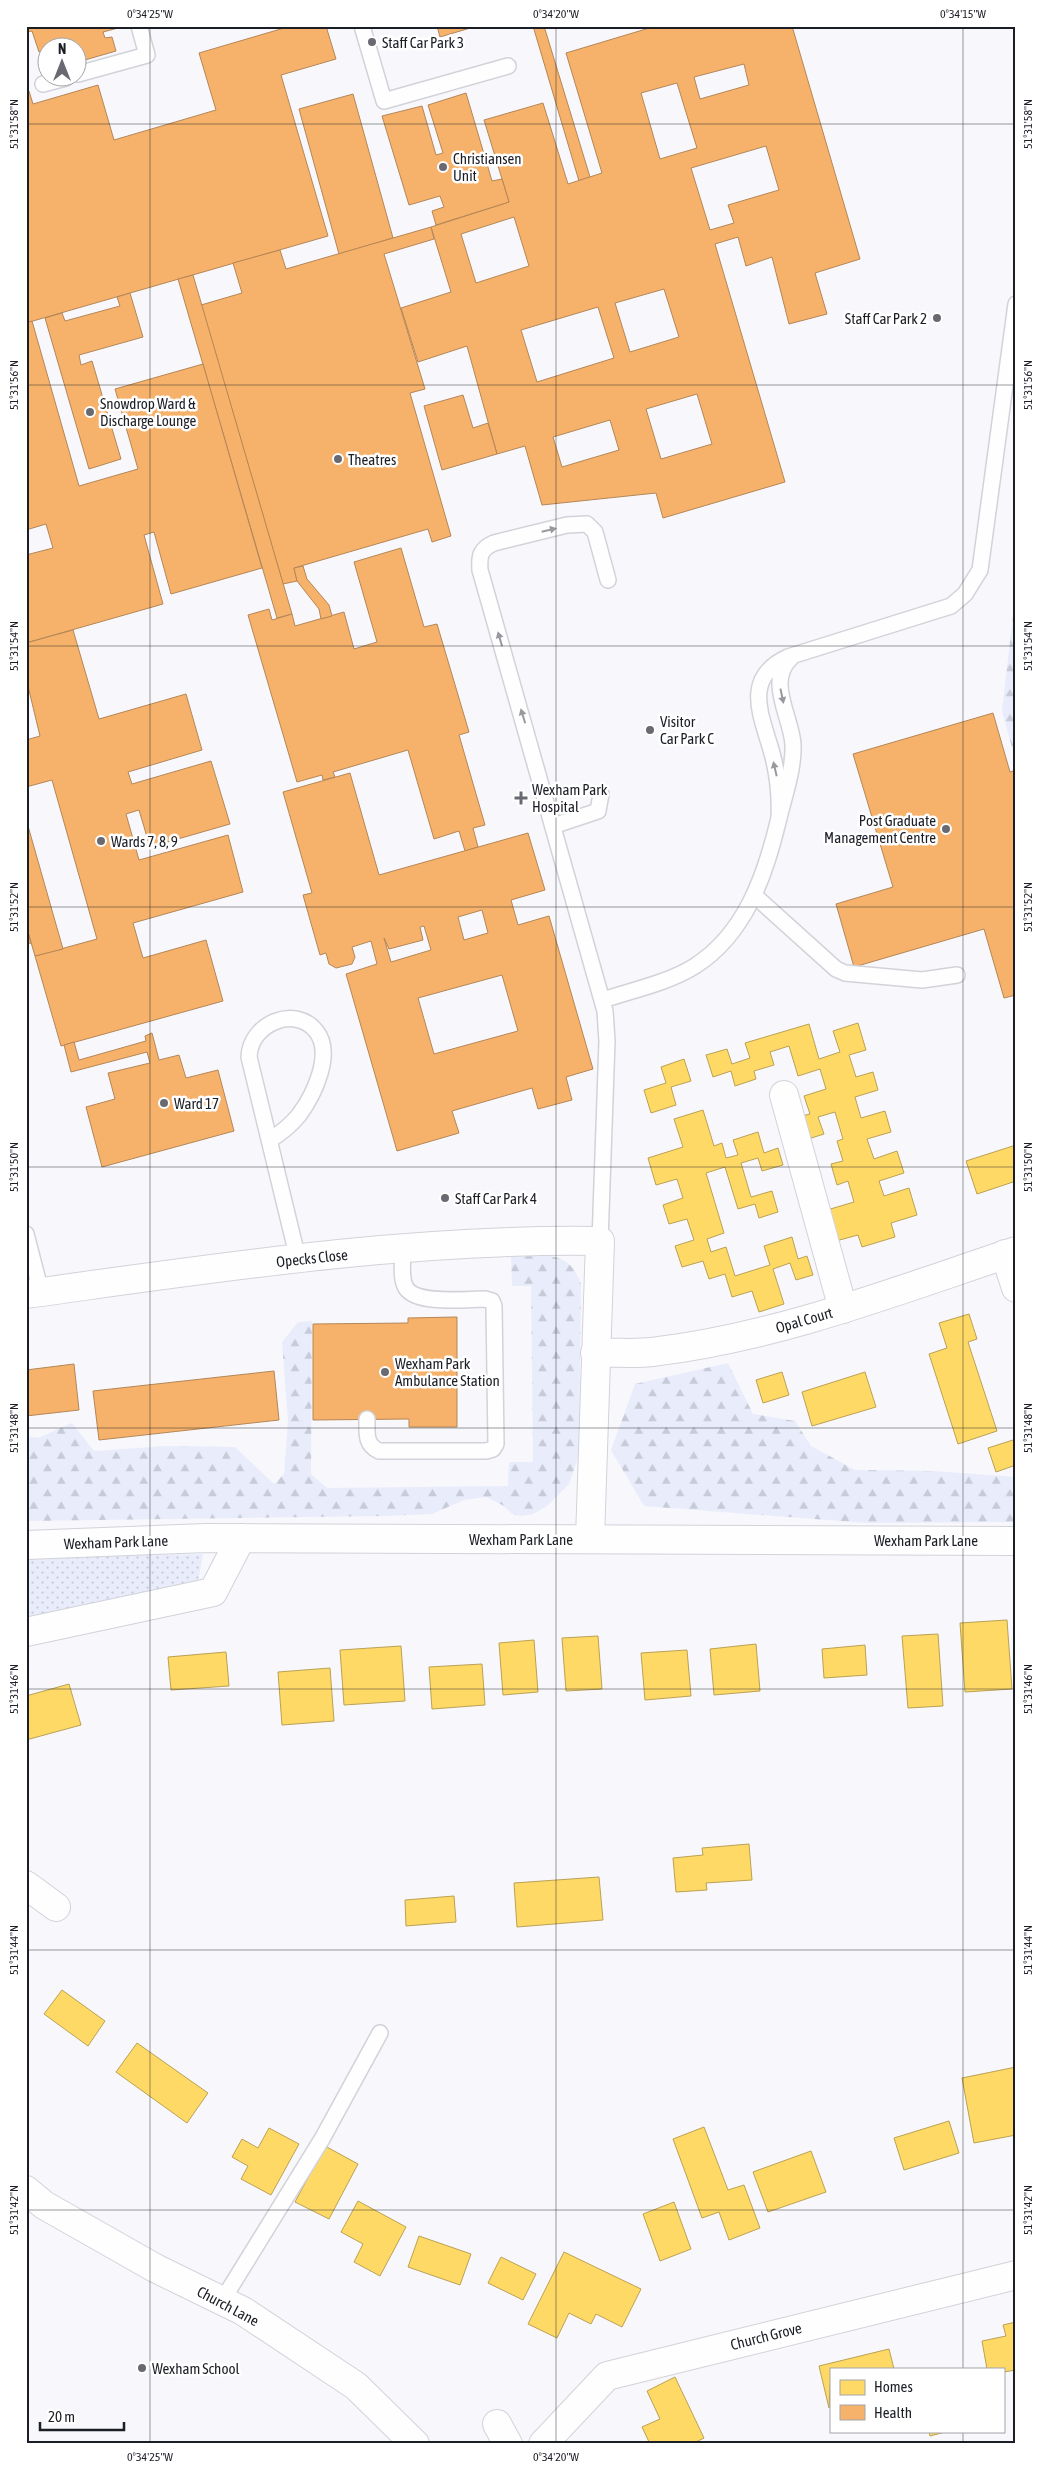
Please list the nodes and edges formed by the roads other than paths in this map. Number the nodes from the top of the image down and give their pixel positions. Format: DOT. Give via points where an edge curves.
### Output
graph roads {
  1 [pos="139,26"];
  2 [pos="362,26"];
  3 [pos="508,66"];
  4 [pos="88,71"];
  5 [pos="1016,304"];
  6 [pos="608,580"];
  7 [pos="796,654"];
  8 [pos="601,794"];
  9 [pos="779,818"];
  10 [pos="553,826"];
  11 [pos="755,896"];
  12 [pos="957,975"];
  13 [pos="603,1000"];
  14 [pos="784,1095"];
  15 [pos="270,1140"];
  16 [pos="26,1234"];
  17 [pos="600,1241"];
  18 [pos="403,1250"];
  19 [pos="1011,1252"];
  20 [pos="298,1259"];
  21 [pos="1016,1288"];
  22 [pos="34,1293"];
  23 [pos="843,1309"];
  24 [pos="595,1353"];
  25 [pos="367,1419"];
  26 [pos="241,1538"];
  27 [pos="590,1539"];
  28 [pos="1016,1541"];
  29 [pos="26,1545"];
  30 [pos="26,1632"];
  31 [pos="26,1885"];
  32 [pos="56,1907"];
  33 [pos="380,2033"];
  34 [pos="26,2190"];
  35 [pos="1016,2275"];
  36 [pos="222,2301"];
  37 [pos="415,2444"];
  38 [pos="543,2444"];
  1 -- 4 [label="lane" via="147,55"];
  2 -- 3 [label="lane" via="384,101"];
  5 -- 7 [label="lane" via="983,556 974,580 965,594 951,606"];
  10 -- 6 [label="lane, one-way" via="480,570 480,553 494,543 567,525 587,524 596,532"];
  7 -- 9 [label="lane, one-way" via="781,672 780,688 792,735 793,756"];
  9 -- 7 [label="lane, one-way" via="777,777 758,693 765,674 780,660"];
  8 -- 10 [label="lane" via="598,812"];
  9 -- 11 [label="lane"];
  10 -- 13 [label="lane"];
  11 -- 12 [label="lane" via="836,969 845,973 922,980"];
  11 -- 13 [label="lane" via="744,916 724,940 695,966"];
  13 -- 17 [label="lane" via="608,1041"];
  14 -- 23 [label="street"];
  15 -- 15 [label="lane" via="249,1049 254,1037 264,1027 292,1020 316,1031 324,1048 324,1059 300,1114"];
  15 -- 20 [label="lane"];
  16 -- 22 [label="lane"];
  17 -- 18 [label="street, Opecks Close" via="529,1240"];
  17 -- 24 [label="street"];
  18 -- 20 [label="street, Opecks Close"];
  18 -- 25 [label="lane" via="406,1288 417,1296 485,1299 493,1304 496,1444 486,1451 379,1451 370,1446"];
  19 -- 21 [label="street, Opal Court"];
  19 -- 23 [label="street, Opal Court"];
  20 -- 22 [label="street, Opecks Close"];
  23 -- 24 [label="street, Opal Court" via="735,1338 650,1352"];
  24 -- 27 [label="street"];
  26 -- 27 [label="street, Wexham Park Lane"];
  26 -- 29 [label="street, Wexham Park Lane"];
  26 -- 30 [label="street" via="213,1592"];
  27 -- 28 [label="street, Wexham Park Lane"];
  31 -- 32 [label="street"];
  33 -- 36 [label="lane" via="322,2139"];
  34 -- 36 [label="street, Church Lane" via="44,2205 155,2268"];
  35 -- 38 [label="street, Church Grove" via="608,2376"];
  36 -- 37 [label="street, Church Lane" via="243,2311 356,2386"];
}
